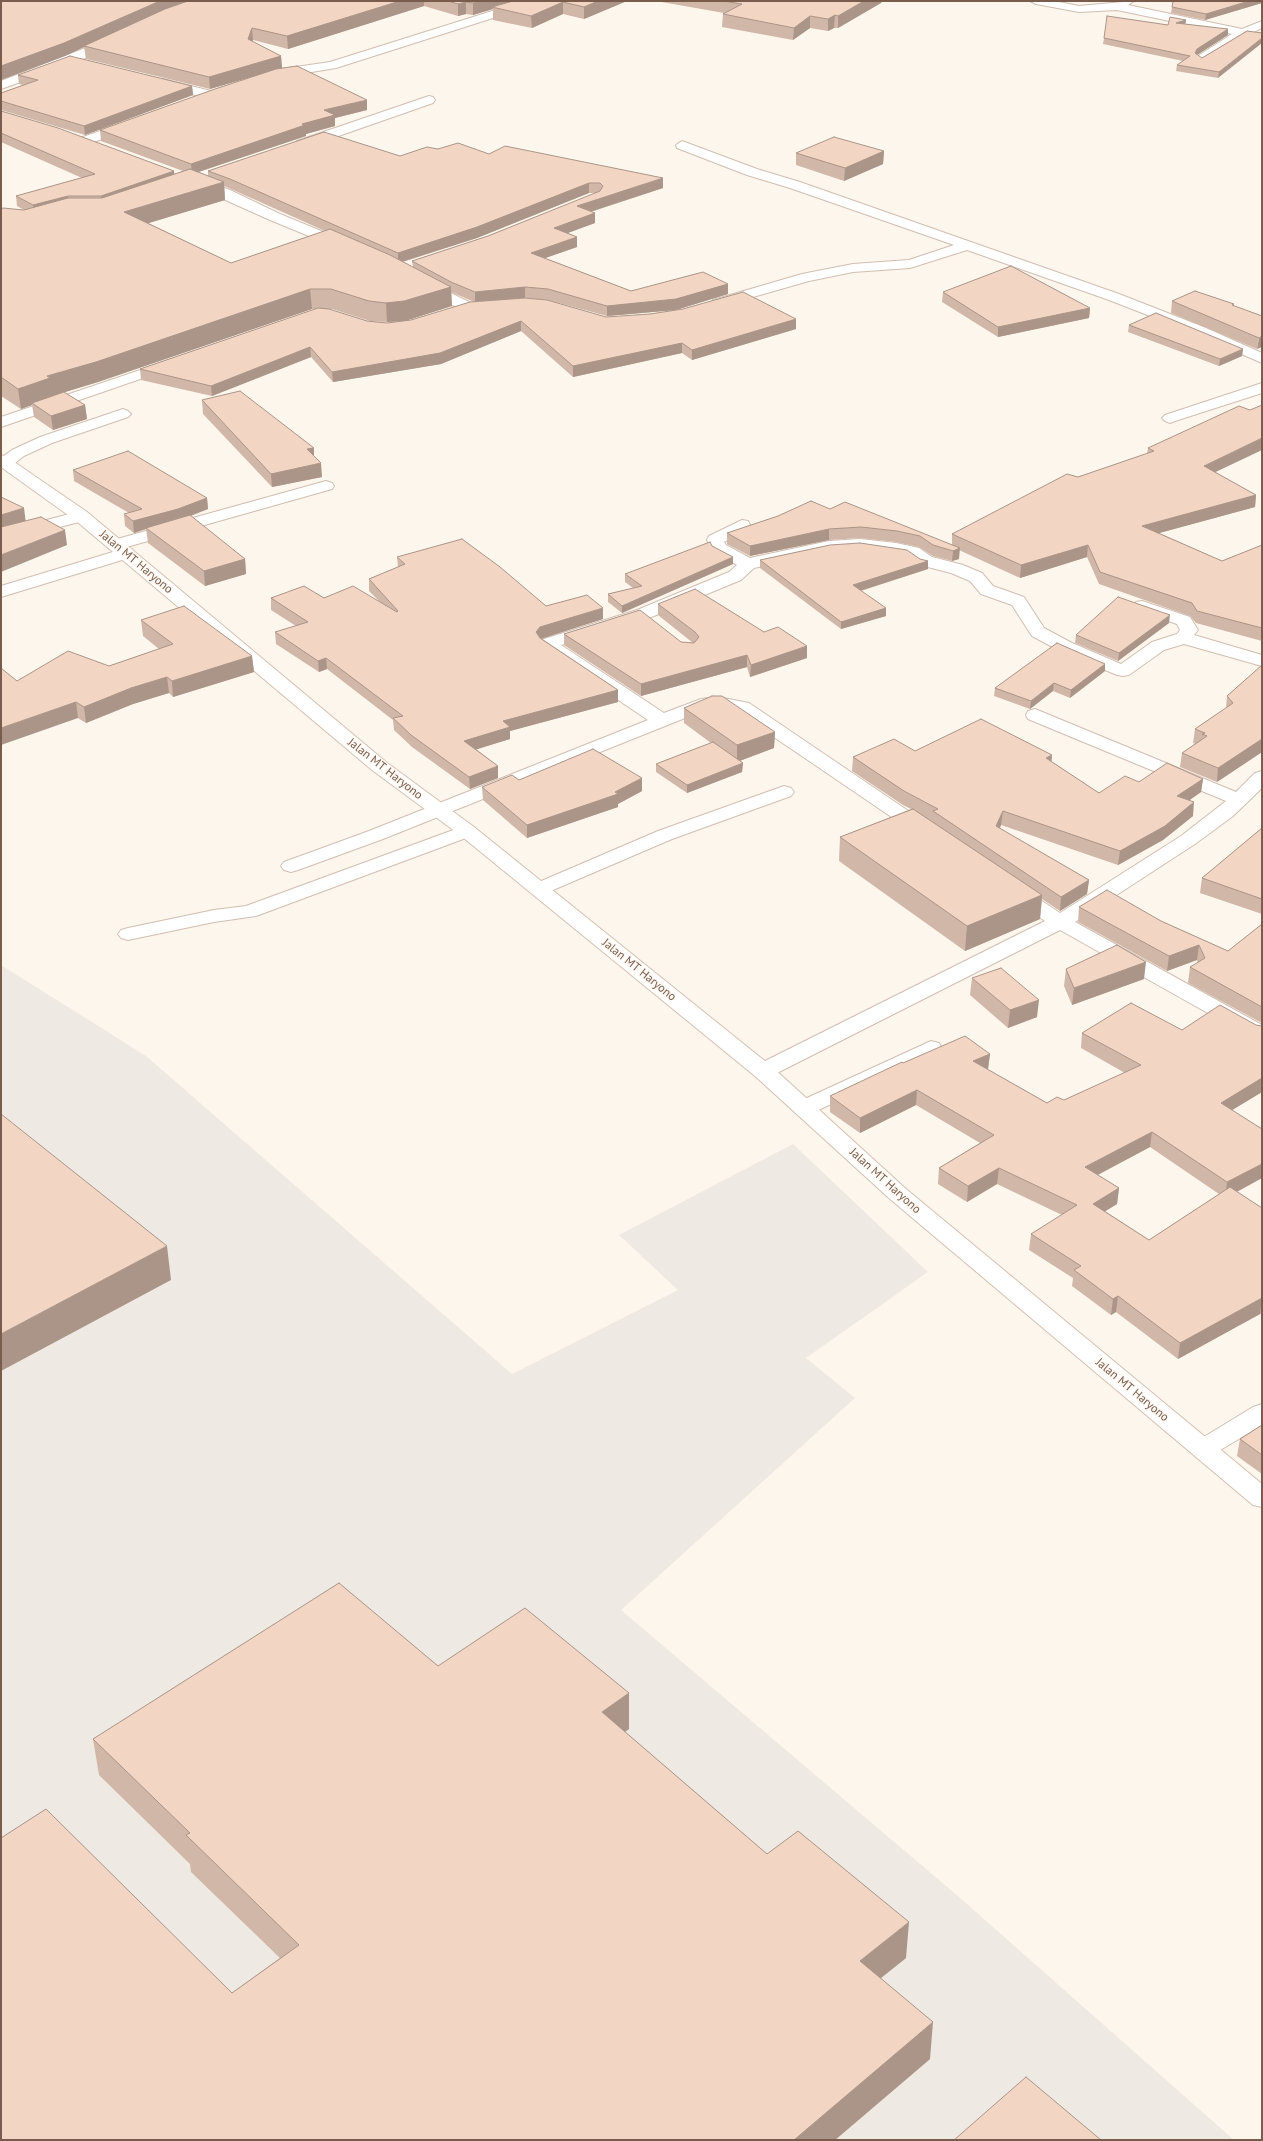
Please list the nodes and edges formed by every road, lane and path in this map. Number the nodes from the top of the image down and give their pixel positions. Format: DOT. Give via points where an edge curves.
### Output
graph roads {
  1 [pos="536,1"];
  2 [pos="1036,1"];
  3 [pos="1128,1"];
  4 [pos="1116,6"];
  5 [pos="1262,24"];
  6 [pos="1243,33"];
  7 [pos="122,37"];
  8 [pos="1202,59"];
  9 [pos="70,60"];
  10 [pos="92,66"];
  11 [pos="260,79"];
  12 [pos="152,80"];
  13 [pos="1,85"];
  14 [pos="225,90"];
  15 [pos="211,95"];
  16 [pos="429,100"];
  17 [pos="188,103"];
  18 [pos="144,119"];
  19 [pos="71,136"];
  20 [pos="85,141"];
  21 [pos="682,145"];
  22 [pos="289,148"];
  23 [pos="106,149"];
  24 [pos="215,174"];
  25 [pos="966,246"];
  26 [pos="355,251"];
  27 [pos="413,278"];
  28 [pos="505,305"];
  29 [pos="469,307"];
  30 [pos="704,307"];
  31 [pos="448,313"];
  32 [pos="1262,359"];
  33 [pos="182,360"];
  34 [pos="1262,388"];
  35 [pos="123,414"];
  36 [pos="1170,418"];
  37 [pos="1,422"];
  38 [pos="3,462"];
  39 [pos="326,486"];
  40 [pos="81,516"];
  41 [pos="742,524"];
  42 [pos="1,537"];
  43 [pos="121,549"];
  44 [pos="748,564"];
  45 [pos="1,592"];
  46 [pos="1125,600"];
  47 [pos="602,608"];
  48 [pos="643,614"];
  49 [pos="620,622"];
  50 [pos="660,628"];
  51 [pos="1184,638"];
  52 [pos="1262,661"];
  53 [pos="1035,715"];
  54 [pos="663,721"];
  55 [pos="1262,777"];
  56 [pos="784,792"];
  57 [pos="1249,797"];
  58 [pos="438,810"];
  59 [pos="467,831"];
  60 [pos="937,839"];
  61 [pos="291,866"];
  62 [pos="1002,883"];
  63 [pos="539,889"];
  64 [pos="1060,922"];
  65 [pos="128,934"];
  66 [pos="1262,1034"];
  67 [pos="931,1048"];
  68 [pos="763,1071"];
  69 [pos="804,1108"];
  70 [pos="1262,1413"];
  71 [pos="1203,1449"];
  72 [pos="1262,1498"];
  1 -- 11 [label="street" via="332,65 288,71"];
  2 -- 4 [label="street" via="1079,9 1097,10"];
  3 -- 4 [label="street"];
  4 -- 6 [label="street"];
  5 -- 6 [label="street"];
  6 -- 8 [label="street"];
  7 -- 9 [label="street"];
  9 -- 10 [label="street"];
  9 -- 13 [label="street"];
  12 -- 15 [label="street"];
  14 -- 15 [label="street"];
  15 -- 17 [label="street"];
  16 -- 22 [label="street"];
  18 -- 20 [label="street"];
  19 -- 20 [label="street"];
  20 -- 23 [label="street"];
  21 -- 25 [label="street"];
  24 -- 26 [label="street" via="188,181 225,193"];
  25 -- 30 [label="street" via="910,264 853,268 807,277"];
  25 -- 32 [label="street" via="1114,297 1201,331"];
  27 -- 29 [label="street"];
  28 -- 29 [label="street"];
  29 -- 31 [label="street"];
  33 -- 37 [label="street"];
  34 -- 36 [label="street"];
  35 -- 38 [label="street" via="46,440"];
  38 -- 40 [label="street, Jalan MT Haryono"];
  39 -- 43 [label="street"];
  40 -- 42 [label="street"];
  40 -- 43 [label="street, Jalan MT Haryono"];
  41 -- 44 [label="street" via="715,540 719,548"];
  43 -- 45 [label="street"];
  43 -- 58 [label="street, Jalan MT Haryono" via="361,751"];
  44 -- 48 [label="street" via="735,576"];
  44 -- 51 [label="street" via="829,546 860,544 913,552 926,561 976,577 988,590 1018,601 1038,632 1122,671 1158,646"];
  46 -- 51 [label="street" via="1184,621 1189,630"];
  47 -- 49 [label="street"];
  48 -- 49 [label="street"];
  48 -- 50 [label="street"];
  49 -- 54 [label="street" via="547,644"];
  51 -- 52 [label="street"];
  53 -- 57 [label="street"];
  54 -- 58 [label="street"];
  54 -- 60 [label="street" via="701,705 718,703 742,707"];
  55 -- 57 [label="street"];
  56 -- 63 [label="street" via="665,835"];
  57 -- 64 [label="street" via="1162,859"];
  58 -- 59 [label="street, Jalan MT Haryono"];
  58 -- 61 [label="street"];
  59 -- 63 [label="street, Jalan MT Haryono"];
  59 -- 65 [label="street" via="249,912 214,916"];
  62 -- 64 [label="street"];
  63 -- 68 [label="street, Jalan MT Haryono"];
  64 -- 66 [label="street"];
  64 -- 68 [label="street"];
  67 -- 69 [label="street"];
  68 -- 69 [label="street, Jalan MT Haryono"];
  69 -- 71 [label="street, Jalan MT Haryono" via="898,1194"];
  70 -- 71 [label="street"];
  71 -- 72 [label="street, Jalan MT Haryono"];
}
